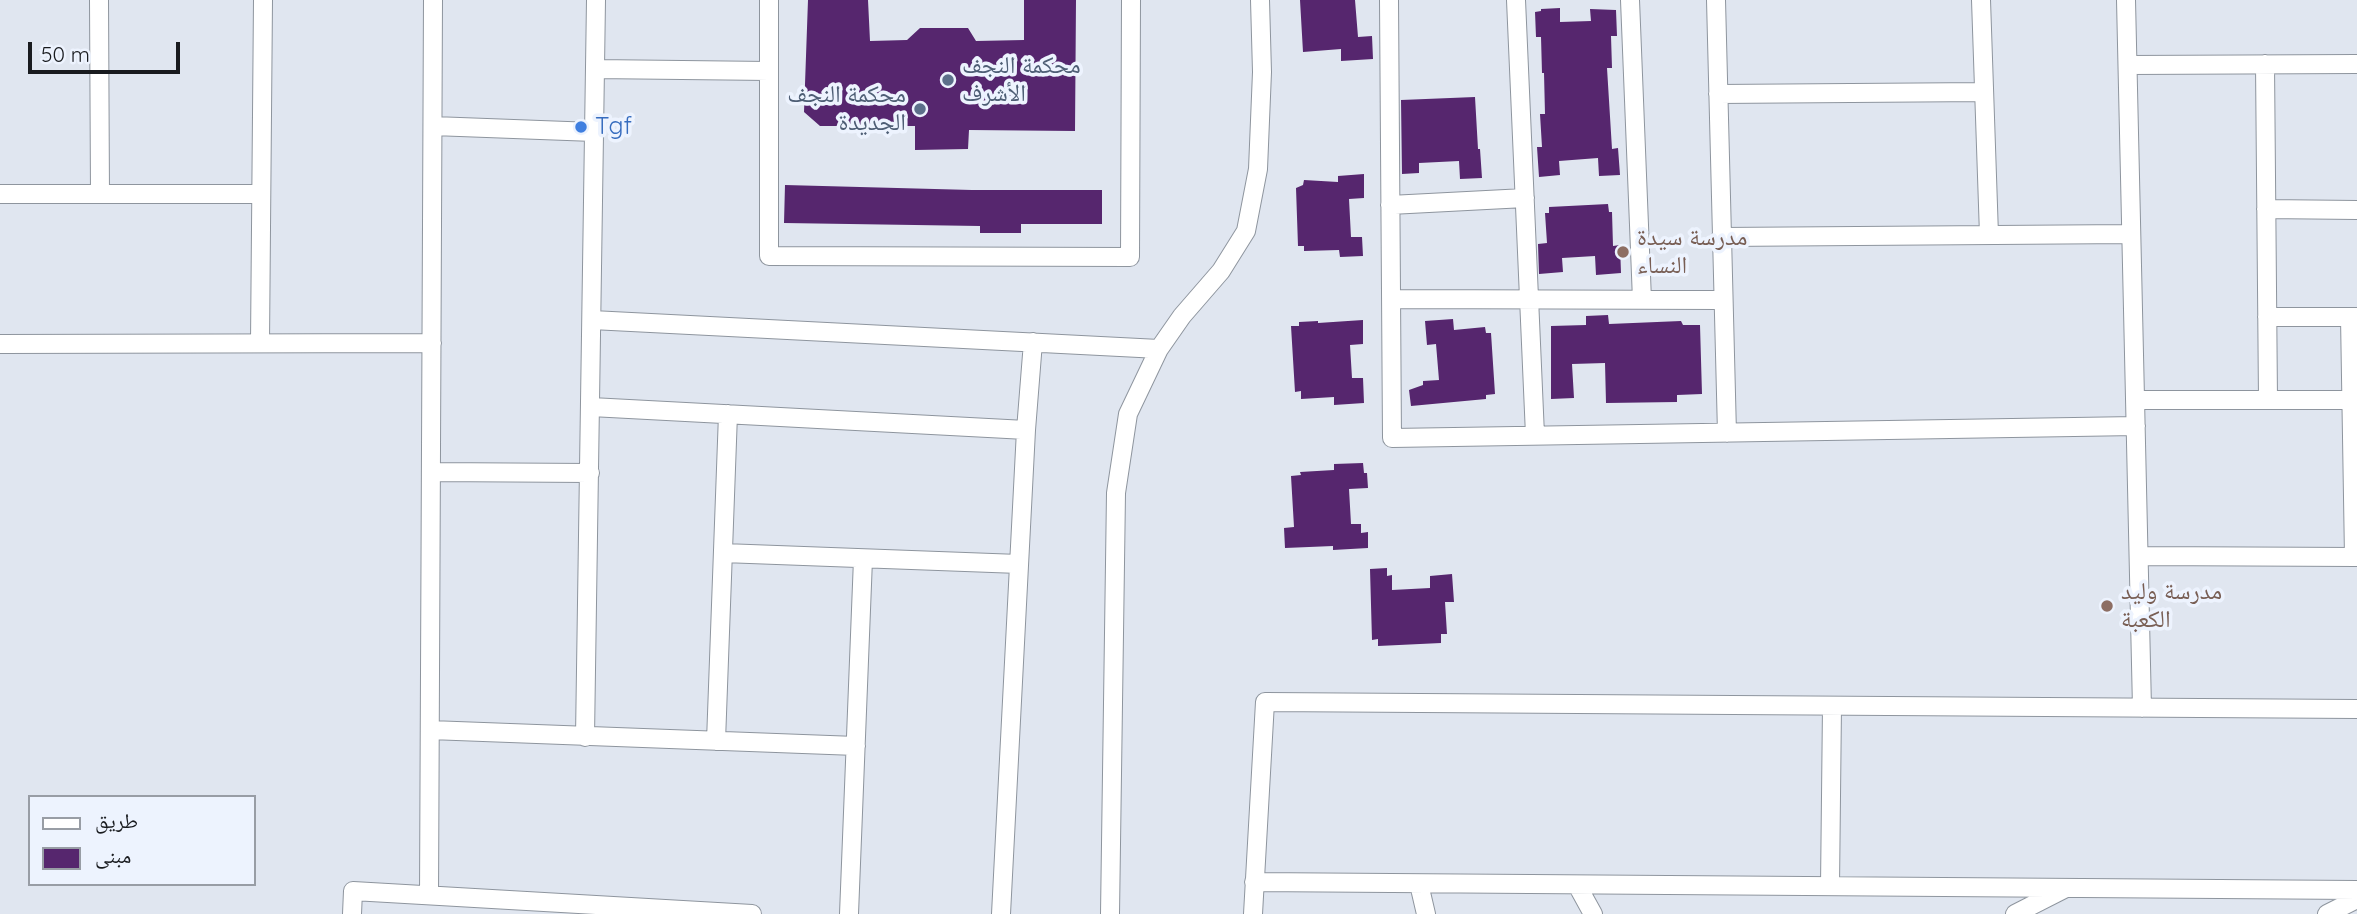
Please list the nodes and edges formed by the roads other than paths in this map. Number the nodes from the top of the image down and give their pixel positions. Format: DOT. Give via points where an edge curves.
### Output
graph roads {
  1 [pos="99,0"];
  2 [pos="263,0"];
  3 [pos="433,0"];
  4 [pos="596,0"];
  5 [pos="769,0"];
  6 [pos="1131,0"];
  7 [pos="1261,0"];
  8 [pos="1389,0"];
  9 [pos="1516,0"];
  10 [pos="1630,0"];
  11 [pos="1716,0"];
  12 [pos="1981,0"];
  13 [pos="2126,0"];
  14 [pos="2357,64"];
  15 [pos="2128,65"];
  16 [pos="2265,65"];
  17 [pos="595,69"];
  18 [pos="769,71"];
  19 [pos="1984,92"];
  20 [pos="1718,94"];
  21 [pos="433,126"];
  22 [pos="594,132"];
  23 [pos="0,194"];
  24 [pos="100,194"];
  25 [pos="261,194"];
  26 [pos="1525,198"];
  27 [pos="1390,205"];
  28 [pos="2266,209"];
  29 [pos="2357,210"];
  30 [pos="2131,234"];
  31 [pos="1989,235"];
  32 [pos="1721,237"];
  33 [pos="1391,299"];
  34 [pos="1529,299"];
  35 [pos="1642,300"];
  36 [pos="1722,300"];
  37 [pos="2267,317"];
  38 [pos="2354,317"];
  39 [pos="592,320"];
  40 [pos="2354,338"];
  41 [pos="1033,342"];
  42 [pos="260,343"];
  43 [pos="432,343"];
  44 [pos="0,344"];
  45 [pos="1159,349"];
  46 [pos="2135,400"];
  47 [pos="2267,400"];
  48 [pos="2351,400"];
  49 [pos="591,407"];
  50 [pos="728,414"];
  51 [pos="2136,426"];
  52 [pos="1026,430"];
  53 [pos="1727,433"];
  54 [pos="1535,436"];
  55 [pos="431,472"];
  56 [pos="590,473"];
  57 [pos="723,553"];
  58 [pos="2139,555"];
  59 [pos="2356,557"];
  60 [pos="863,559"];
  61 [pos="1019,564"];
  62 [pos="1832,706"];
  63 [pos="2142,708"];
  64 [pos="2357,709"];
  65 [pos="430,730"];
  66 [pos="585,737"];
  67 [pos="716,741"];
  68 [pos="856,746"];
  69 [pos="1254,883"];
  70 [pos="1419,884"];
  71 [pos="1577,885"];
  72 [pos="1830,886"];
  73 [pos="2067,888"];
  74 [pos="2357,890"];
  75 [pos="429,895"];
  76 [pos="2357,899"];
  77 [pos="352,914"];
  78 [pos="752,914"];
  79 [pos="849,914"];
  80 [pos="1001,914"];
  81 [pos="1110,914"];
  82 [pos="1253,914"];
  83 [pos="1426,914"];
  84 [pos="1593,914"];
  85 [pos="2015,914"];
  86 [pos="2327,914"];
  1 -- 24 [label="street"];
  2 -- 25 [label="street"];
  3 -- 21 [label="street"];
  4 -- 17 [label="street"];
  5 -- 18 [label="street"];
  6 -- 18 [label="street" via="1130,257 769,256"];
  7 -- 45 [label="street" via="1258,169 1246,230 1221,271"];
  8 -- 27 [label="street"];
  9 -- 26 [label="street"];
  10 -- 35 [label="street"];
  11 -- 20 [label="street"];
  12 -- 19 [label="street"];
  13 -- 15 [label="street"];
  14 -- 16 [label="street"];
  15 -- 16 [label="street"];
  15 -- 30 [label="street"];
  16 -- 28 [label="street"];
  17 -- 18 [label="street"];
  17 -- 22 [label="street"];
  19 -- 20 [label="street"];
  19 -- 31 [label="street"];
  20 -- 32 [label="street"];
  21 -- 22 [label="street"];
  21 -- 43 [label="street"];
  22 -- 39 [label="street"];
  23 -- 24 [label="street"];
  24 -- 25 [label="street"];
  25 -- 42 [label="street"];
  26 -- 27 [label="street"];
  26 -- 34 [label="street"];
  27 -- 33 [label="street"];
  28 -- 29 [label="street"];
  28 -- 37 [label="street"];
  30 -- 31 [label="street"];
  30 -- 46 [label="street"];
  31 -- 32 [label="street"];
  32 -- 36 [label="street"];
  33 -- 34 [label="street"];
  33 -- 54 [label="street" via="1392,438"];
  34 -- 35 [label="street"];
  34 -- 54 [label="street"];
  35 -- 36 [label="street"];
  36 -- 53 [label="street"];
  37 -- 38 [label="street"];
  37 -- 47 [label="street"];
  38 -- 40 [label="street"];
  39 -- 41 [label="street"];
  39 -- 49 [label="street"];
  40 -- 48 [label="street"];
  41 -- 45 [label="street"];
  41 -- 52 [label="street"];
  42 -- 43 [label="street"];
  42 -- 44 [label="street"];
  43 -- 55 [label="street"];
  45 -- 81 [label="street" via="1128,414 1116,493"];
  46 -- 47 [label="street"];
  46 -- 51 [label="street"];
  47 -- 48 [label="street"];
  48 -- 59 [label="street"];
  49 -- 50 [label="street"];
  49 -- 56 [label="street"];
  50 -- 52 [label="street"];
  50 -- 57 [label="street"];
  51 -- 53 [label="street"];
  51 -- 58 [label="street"];
  52 -- 61 [label="street"];
  53 -- 54 [label="street"];
  55 -- 56 [label="street"];
  55 -- 65 [label="street"];
  56 -- 66 [label="street"];
  57 -- 60 [label="street"];
  57 -- 67 [label="street"];
  58 -- 59 [label="street"];
  58 -- 63 [label="street"];
  60 -- 61 [label="street"];
  60 -- 68 [label="street"];
  61 -- 80 [label="street"];
  62 -- 63 [label="street"];
  62 -- 69 [label="street" via="1265,702"];
  62 -- 72 [label="street"];
  63 -- 64 [label="street"];
  65 -- 66 [label="street"];
  65 -- 75 [label="street"];
  66 -- 67 [label="street"];
  67 -- 68 [label="street"];
  68 -- 79 [label="street"];
  69 -- 70 [label="street"];
  69 -- 82 [label="street"];
  70 -- 71 [label="street"];
  70 -- 83 [label="street"];
  71 -- 72 [label="street"];
  71 -- 84 [label="street"];
  72 -- 73 [label="street"];
  73 -- 74 [label="street"];
  73 -- 85 [label="street"];
  75 -- 77 [label="street" via="353,891"];
  75 -- 78 [label="street"];
  76 -- 86 [label="street"];
}
